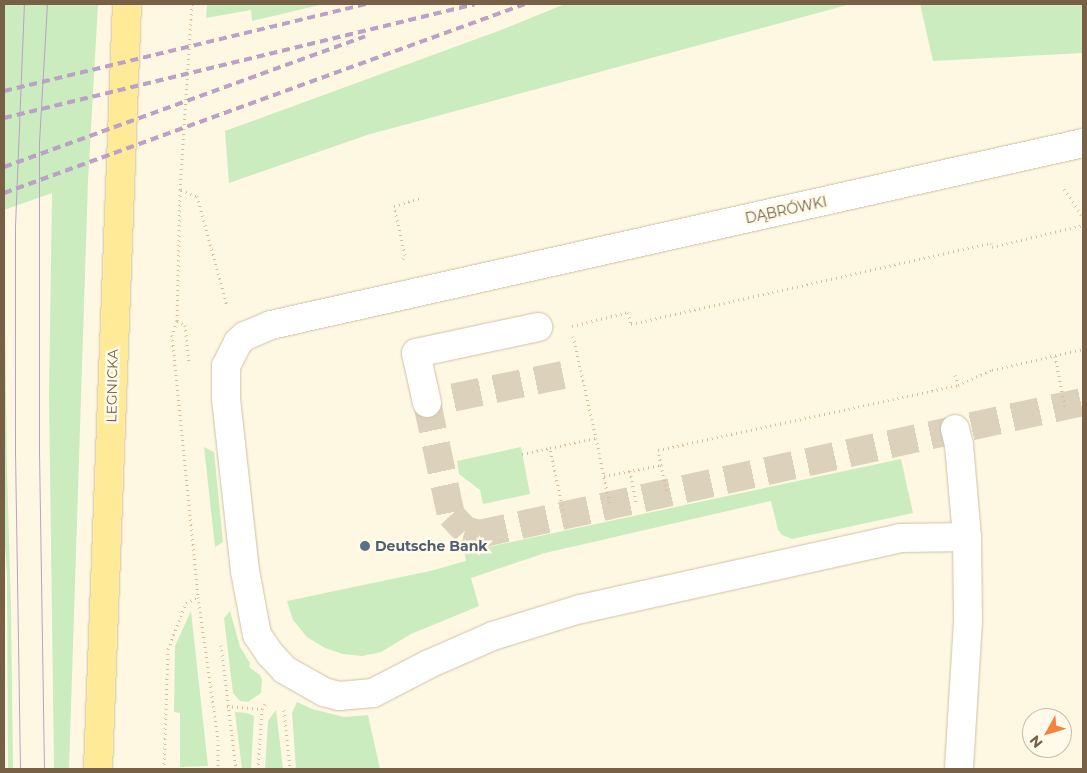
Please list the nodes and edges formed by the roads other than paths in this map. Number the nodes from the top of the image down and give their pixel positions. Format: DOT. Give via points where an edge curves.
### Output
graph roads {
  1 [pos="127,4"];
  2 [pos="1083,143"];
  3 [pos="538,327"];
  4 [pos="427,403"];
  5 [pos="955,429"];
  6 [pos="966,537"];
  7 [pos="98,769"];
  8 [pos="959,769"];
  1 -- 7 [label="main road, LEGNICKA"];
  2 -- 6 [label="lane, DĄBRÓWKI" via="271,325 238,342 226,366 226,399 245,571 257,634 285,670 324,692 339,696 373,693 493,636 580,610 901,538"];
  3 -- 4 [label="lane" via="416,353"];
  5 -- 6 [label="lane"];
  6 -- 8 [label="lane" via="968,621"];
}
